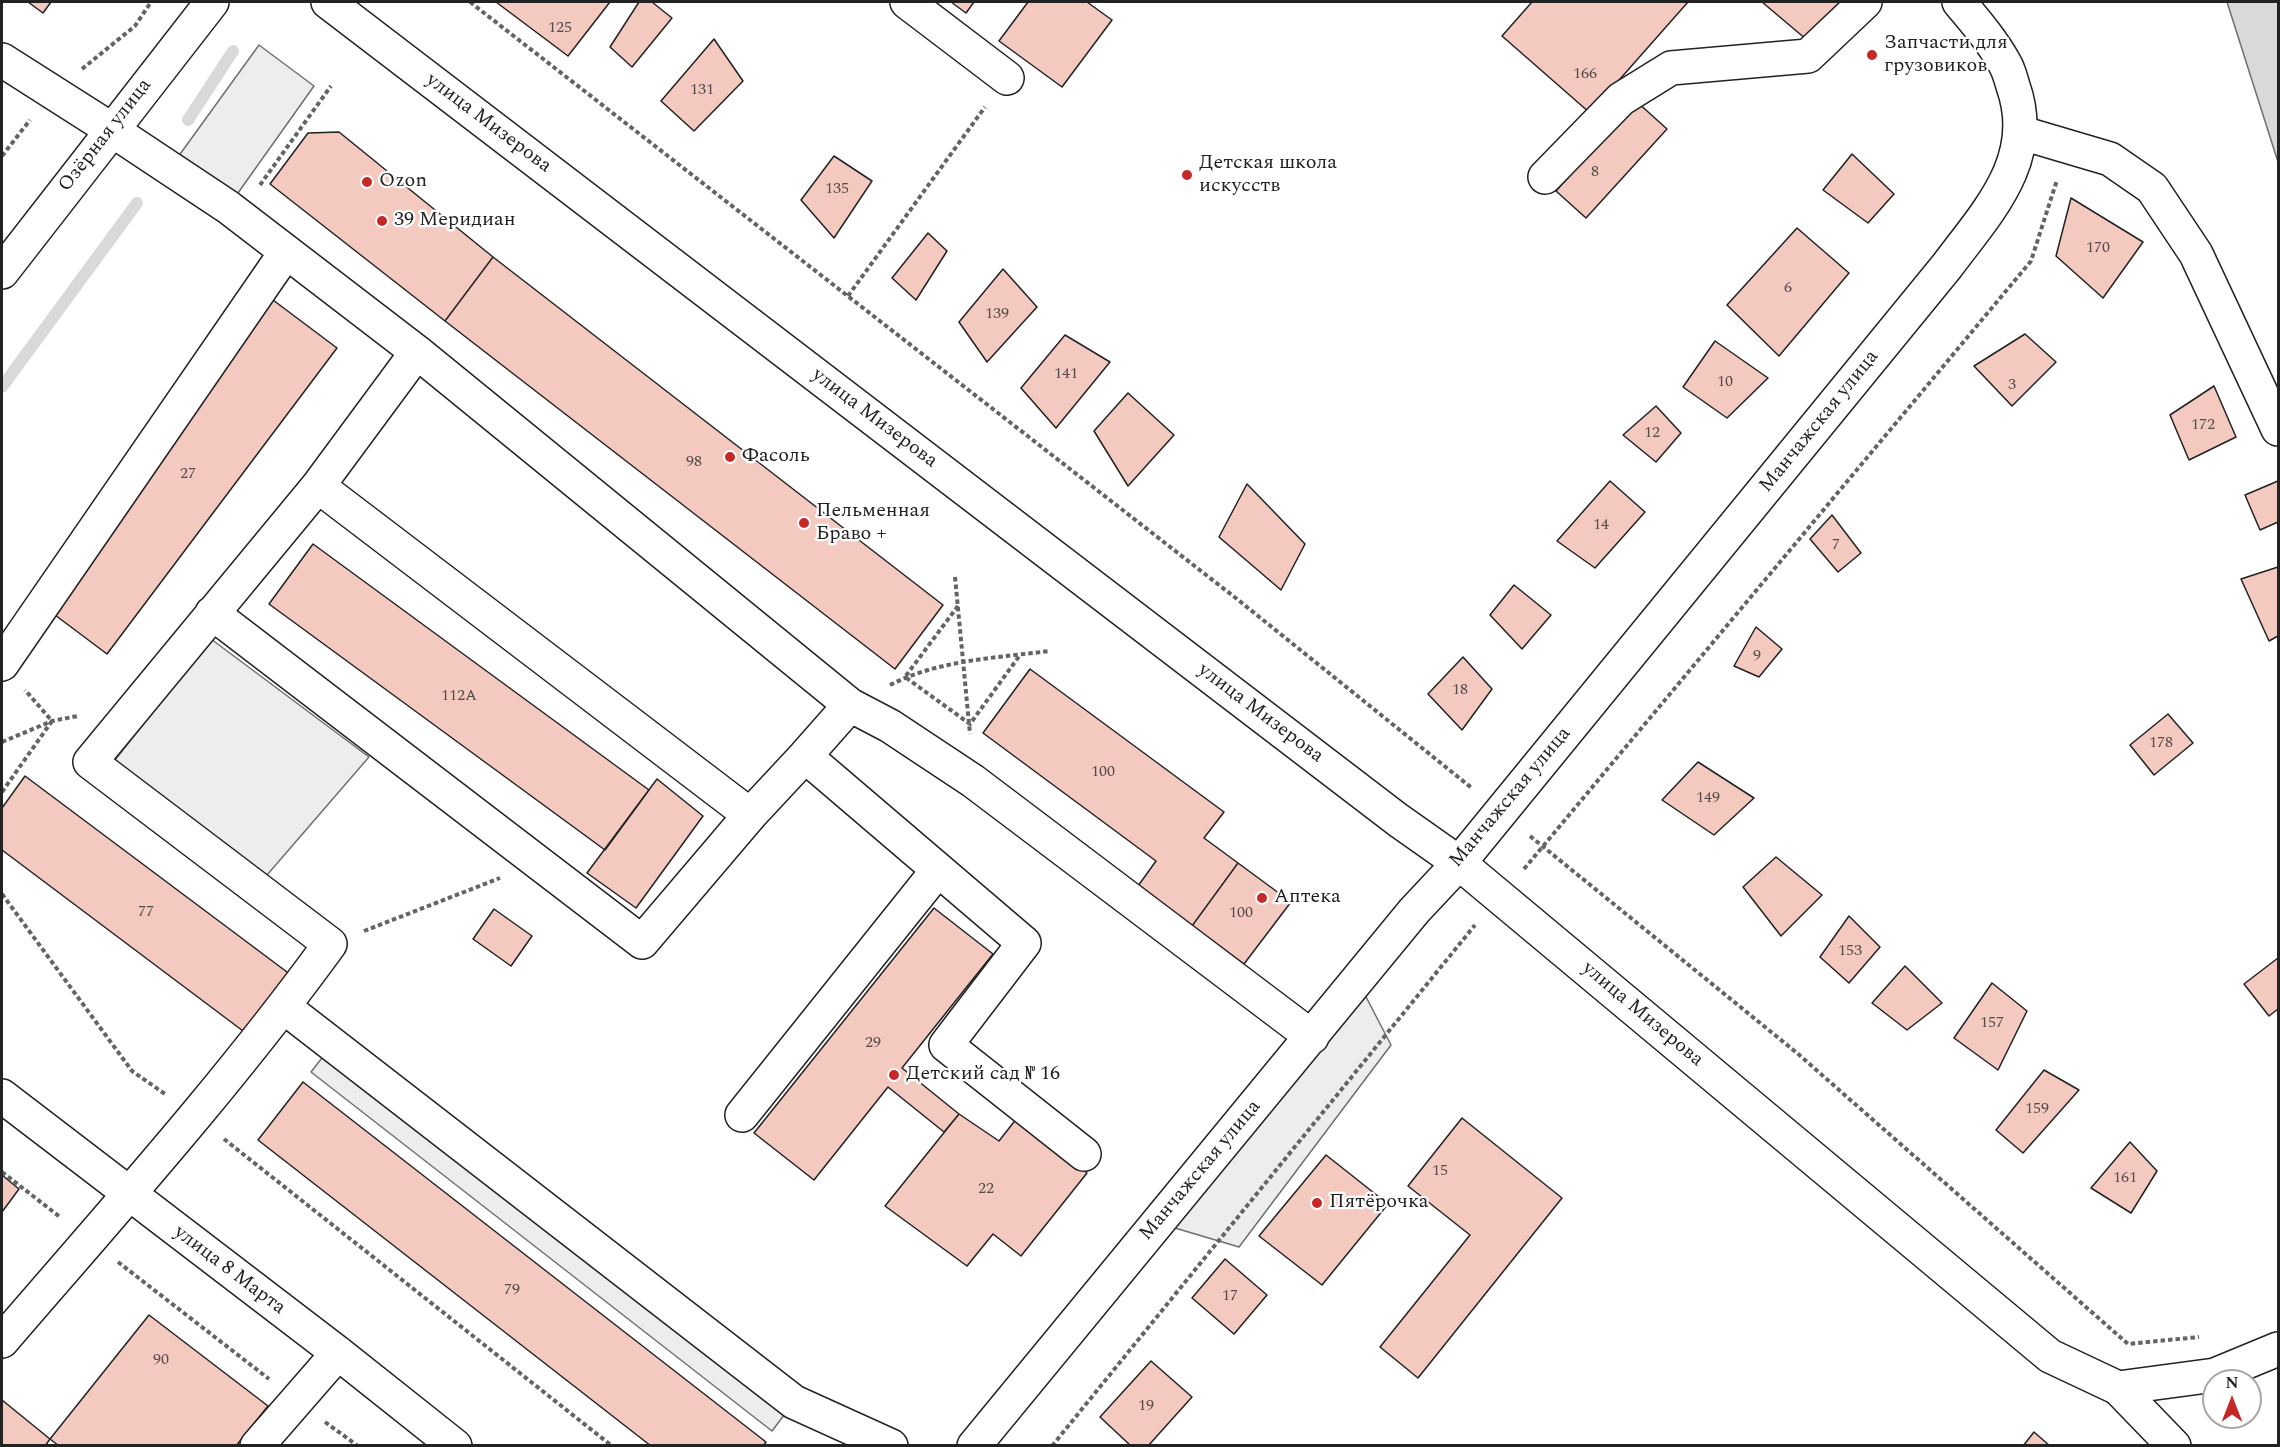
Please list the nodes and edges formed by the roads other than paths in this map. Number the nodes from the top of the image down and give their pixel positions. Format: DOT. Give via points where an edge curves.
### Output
graph roads {
  1 [pos="212,2"];
  2 [pos="328,2"];
  3 [pos="907,2"];
  4 [pos="1865,2"];
  5 [pos="1959,2"];
  6 [pos="2,60"];
  7 [pos="1007,78"];
  8 [pos="111,130"];
  9 [pos="2022,134"];
  10 [pos="1545,177"];
  11 [pos="286,252"];
  12 [pos="2,272"];
  13 [pos="417,352"];
  14 [pos="2278,429"];
  15 [pos="318,486"];
  16 [pos="212,613"];
  17 [pos="2,664"];
  18 [pos="850,705"];
  19 [pos="806,756"];
  20 [pos="750,815"];
  21 [pos="1459,863"];
  22 [pos="938,870"];
  23 [pos="284,1007"];
  24 [pos="1312,1037"];
  25 [pos="2,1096"];
  26 [pos="742,1115"];
  27 [pos="1084,1154"];
  28 [pos="128,1194"];
  29 [pos="2,1341"];
  30 [pos="2278,1349"];
  31 [pos="338,1353"];
  32 [pos="2118,1388"];
  33 [pos="257,1446"];
  34 [pos="455,1446"];
  35 [pos="891,1446"];
  36 [pos="974,1446"];
  37 [pos="2174,1446"];
  1 -- 8 [label="main road, Озёрная улица"];
  2 -- 21 [label="main road, улица Мизерова"];
  3 -- 7 [label="main road"];
  4 -- 10 [label="main road" via="1808,56 1671,68 1621,99"];
  5 -- 9 [label="main road" via="2006,65 2017,98"];
  6 -- 8 [label="main road"];
  8 -- 11 [label="main road"];
  8 -- 12 [label="main road, Озёрная улица"];
  9 -- 14 [label="main road" via="2110,159 2151,188 2196,254"];
  9 -- 21 [label="main road, Манчажская улица" via="2013,168 1995,201 1947,266"];
  11 -- 13 [label="main road"];
  11 -- 17 [label="main road"];
  13 -- 15 [label="main road"];
  13 -- 18 [label="main road"];
  15 -- 16 [label="main road"];
  15 -- 20 [label="main road"];
  16 -- 20 [label="main road" via="642,942"];
  16 -- 23 [label="main road" via="90,762 330,944"];
  18 -- 19 [label="main road"];
  18 -- 24 [label="main road" via="890,726 973,781"];
  19 -- 20 [label="main road"];
  19 -- 22 [label="main road"];
  21 -- 24 [label="main road, Манчажская улица" via="1414,911"];
  21 -- 32 [label="main road, улица Мизерова" via="2050,1356"];
  22 -- 26 [label="main road"];
  22 -- 27 [label="main road" via="1024,944 946,1046"];
  23 -- 28 [label="main road"];
  23 -- 35 [label="main road" via="794,1402"];
  24 -- 36 [label="main road, Манчажская улица"];
  25 -- 28 [label="main road, улица 8 Марта"];
  28 -- 29 [label="main road"];
  28 -- 31 [label="main road, улица 8 Марта"];
  30 -- 32 [label="main road" via="2215,1375"];
  31 -- 33 [label="main road"];
  31 -- 34 [label="main road, улица 8 Марта"];
  32 -- 37 [label="main road, улица Мизерова"];
}
